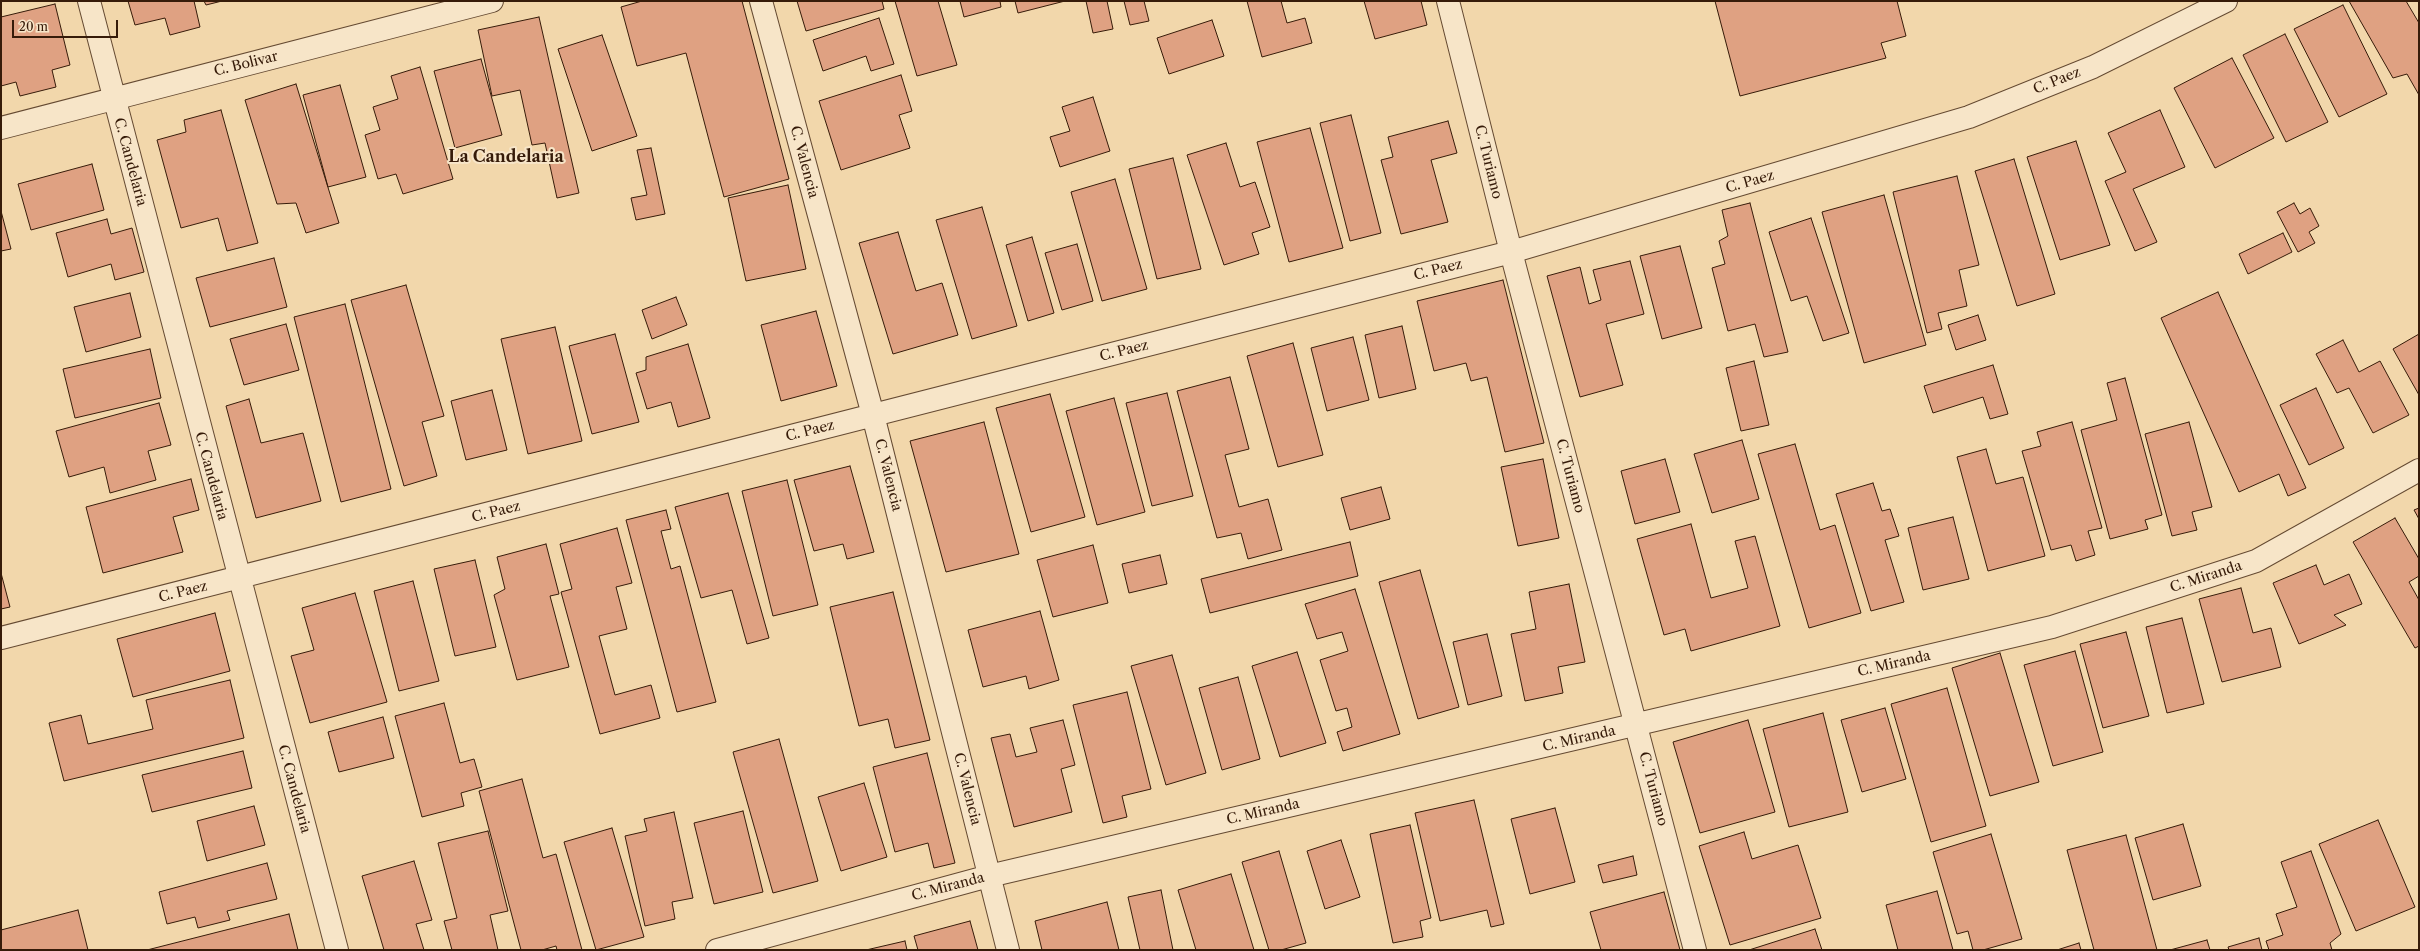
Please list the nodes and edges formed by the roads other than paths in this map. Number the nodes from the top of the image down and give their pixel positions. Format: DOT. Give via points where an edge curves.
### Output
graph roads {
  1 [pos="89,1"];
  2 [pos="492,1"];
  3 [pos="761,1"];
  4 [pos="1448,1"];
  5 [pos="2226,1"];
  6 [pos="113,98"];
  7 [pos="1,128"];
  8 [pos="1511,252"];
  9 [pos="873,415"];
  10 [pos="2419,470"];
  11 [pos="238,578"];
  12 [pos="1,638"];
  13 [pos="1636,725"];
  14 [pos="989,876"];
  15 [pos="337,950"];
  16 [pos="717,950"];
  17 [pos="1008,950"];
  18 [pos="1695,950"];
  1 -- 6 [label="street, C. Candelaria"];
  2 -- 6 [label="street, C. Bolivar"];
  3 -- 9 [label="street, C. Valencia"];
  4 -- 8 [label="street, C. Turiamo"];
  5 -- 8 [label="street, C. Paez" via="2093,67 1969,117"];
  6 -- 7 [label="street, C. Bolivar"];
  6 -- 11 [label="street, C. Candelaria"];
  8 -- 9 [label="street, C. Paez"];
  8 -- 13 [label="street, C. Turiamo"];
  9 -- 11 [label="street, C. Paez"];
  9 -- 14 [label="street, C. Valencia"];
  10 -- 13 [label="street, C. Miranda" via="2256,561 2143,598 2052,627"];
  11 -- 12 [label="street, C. Paez"];
  11 -- 15 [label="street, C. Candelaria"];
  13 -- 14 [label="street, C. Miranda"];
  13 -- 18 [label="street, C. Turiamo"];
  14 -- 16 [label="street, C. Miranda"];
  14 -- 17 [label="street, C. Valencia"];
}
